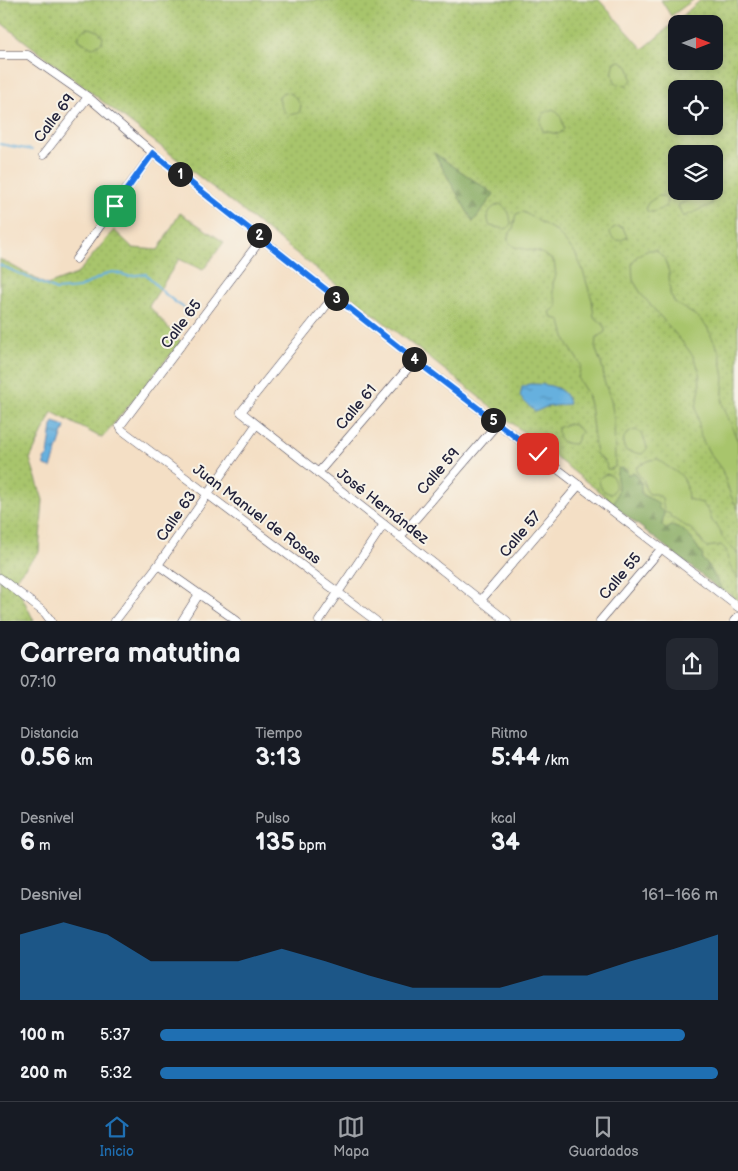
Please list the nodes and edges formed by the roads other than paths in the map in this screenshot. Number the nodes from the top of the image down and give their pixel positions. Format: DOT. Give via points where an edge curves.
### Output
graph roads {
  1 [pos="0,56"];
  2 [pos="88,97"];
  3 [pos="153,153"];
  4 [pos="43,155"];
  5 [pos="262,238"];
  6 [pos="76,259"];
  7 [pos="334,296"];
  8 [pos="415,360"];
  9 [pos="498,423"];
  10 [pos="256,424"];
  11 [pos="121,428"];
  12 [pos="318,473"];
  13 [pos="579,486"];
  14 [pos="208,495"];
  15 [pos="384,524"];
  16 [pos="400,537"];
  17 [pos="662,549"];
  18 [pos="158,565"];
  19 [pos="0,578"];
  20 [pos="337,592"];
  21 [pos="200,594"];
  22 [pos="481,600"];
  23 [pos="738,607"];
  24 [pos="738,617"];
  25 [pos="51,621"];
  26 [pos="115,621"];
  27 [pos="182,621"];
  28 [pos="237,621"];
  29 [pos="319,621"];
  30 [pos="376,621"];
  31 [pos="507,621"];
  32 [pos="600,621"];
  33 [pos="734,621"];
  1 -- 2 [label="street" via="28,55"];
  2 -- 3 [label="street"];
  2 -- 4 [label="street, Calle 69"];
  3 -- 5 [label="street"];
  3 -- 6 [label="street"];
  5 -- 7 [label="street"];
  5 -- 11 [label="street, Calle 65"];
  7 -- 8 [label="street"];
  7 -- 10 [label="street, José Hernández" via="241,412"];
  8 -- 9 [label="street"];
  8 -- 12 [label="street, Calle 61"];
  9 -- 13 [label="street"];
  9 -- 16 [label="street, Calle 59"];
  10 -- 12 [label="street, José Hernández"];
  10 -- 14 [label="street, Calle 63"];
  11 -- 14 [label="street, Juan Manuel de Rosas"];
  12 -- 15 [label="street, José Hernández"];
  13 -- 17 [label="street"];
  13 -- 22 [label="street, Calle 57"];
  14 -- 18 [label="street, Calle 63"];
  14 -- 20 [label="street, Juan Manuel de Rosas"];
  15 -- 16 [label="street, José Hernández"];
  15 -- 20 [label="street"];
  16 -- 22 [label="street, José Hernández"];
  17 -- 23 [label="street"];
  17 -- 32 [label="street, Calle 55"];
  18 -- 21 [label="street"];
  18 -- 26 [label="street, Calle 63"];
  19 -- 25 [label="street"];
  20 -- 29 [label="street"];
  20 -- 30 [label="street, Juan Manuel de Rosas"];
  21 -- 27 [label="street"];
  21 -- 28 [label="street"];
  22 -- 31 [label="street, José Hernández"];
  24 -- 33 [label="street"];
}
